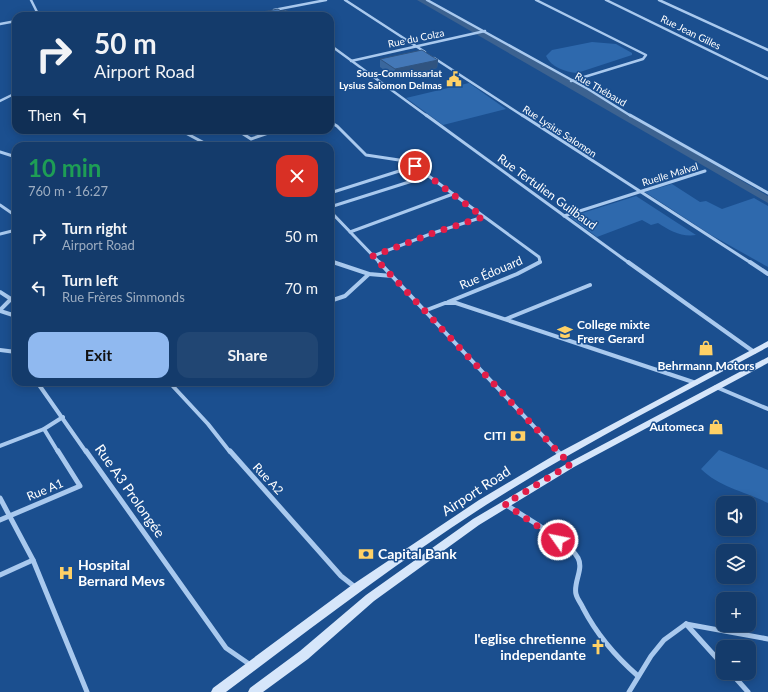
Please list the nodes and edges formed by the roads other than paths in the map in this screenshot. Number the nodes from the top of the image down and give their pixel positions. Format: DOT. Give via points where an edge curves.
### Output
graph roads {
  1 [pos="31,0"];
  2 [pos="326,0"];
  3 [pos="345,0"];
  4 [pos="426,0"];
  5 [pos="536,0"];
  6 [pos="606,0"];
  7 [pos="659,0"];
  8 [pos="281,9"];
  9 [pos="38,12"];
  10 [pos="267,12"];
  11 [pos="286,12"];
  12 [pos="12,22"];
  13 [pos="0,24"];
  14 [pos="484,32"];
  15 [pos="415,46"];
  16 [pos="334,48"];
  17 [pos="768,50"];
  18 [pos="426,53"];
  19 [pos="432,57"];
  20 [pos="351,61"];
  21 [pos="768,79"];
  22 [pos="571,81"];
  23 [pos="12,95"];
  24 [pos="0,101"];
  25 [pos="334,124"];
  26 [pos="188,134"];
  27 [pos="244,134"];
  28 [pos="265,134"];
  29 [pos="202,142"];
  30 [pos="0,152"];
  31 [pos="12,156"];
  32 [pos="415,166"];
  33 [pos="705,171"];
  34 [pos="428,176"];
  35 [pos="334,192"];
  36 [pos="639,192"];
  37 [pos="768,193"];
  38 [pos="453,194"];
  39 [pos="0,205"];
  40 [pos="334,206"];
  41 [pos="12,213"];
  42 [pos="334,215"];
  43 [pos="564,216"];
  44 [pos="483,217"];
  45 [pos="12,231"];
  46 [pos="350,232"];
  47 [pos="0,234"];
  48 [pos="373,256"];
  49 [pos="334,262"];
  50 [pos="369,274"];
  51 [pos="768,274"];
  52 [pos="392,276"];
  53 [pos="590,285"];
  54 [pos="0,292"];
  55 [pos="334,299"];
  56 [pos="448,302"];
  57 [pos="0,310"];
  58 [pos="424,311"];
  59 [pos="12,314"];
  60 [pos="506,319"];
  61 [pos="768,344"];
  62 [pos="0,350"];
  63 [pos="12,352"];
  64 [pos="754,352"];
  65 [pos="768,360"];
  66 [pos="696,383"];
  67 [pos="40,386"];
  68 [pos="173,386"];
  69 [pos="716,387"];
  70 [pos="768,408"];
  71 [pos="62,416"];
  72 [pos="44,429"];
  73 [pos="0,446"];
  74 [pos="561,455"];
  75 [pos="571,464"];
  76 [pos="0,498"];
  77 [pos="505,504"];
  78 [pos="11,516"];
  79 [pos="0,520"];
  80 [pos="33,560"];
  81 [pos="0,574"];
  82 [pos="356,588"];
  83 [pos="686,624"];
  84 [pos="768,639"];
  85 [pos="716,656"];
  86 [pos="252,666"];
  87 [pos="638,676"];
  88 [pos="737,680"];
  89 [pos="87,692"];
  90 [pos="217,692"];
  91 [pos="254,692"];
  92 [pos="629,692"];
  93 [pos="748,692"];
  1 -- 9 [label="street"];
  2 -- 8 [label="street"];
  3 -- 15 [label="street"];
  4 -- 14 [label="street, Rue Thébaud"];
  5 -- 22 [label="street" via="646,54 643,59"];
  6 -- 21 [label="street, Rue Jean Gilles"];
  7 -- 17 [label="street"];
  8 -- 10 [label="street"];
  8 -- 11 [label="street"];
  12 -- 13 [label="street"];
  14 -- 15 [label="street, Rue du Colza"];
  14 -- 22 [label="street, Rue Thébaud"];
  15 -- 18 [label="street"];
  15 -- 20 [label="street, Rue du Colza"];
  16 -- 20 [label="street, Rue Tertulien Guilbaud"];
  19 -- 36 [label="street, Rue Lysius Salomon"];
  20 -- 43 [label="street, Rue Tertulien Guilbaud"];
  22 -- 37 [label="street, Rue Thébaud"];
  23 -- 24 [label="street"];
  25 -- 32 [label="street" via="366,155 398,160"];
  26 -- 29 [label="street"];
  27 -- 28 [label="street" via="251,139"];
  30 -- 31 [label="street"];
  32 -- 34 [label="street"];
  32 -- 35 [label="street"];
  33 -- 36 [label="street, Ruelle Malval"];
  34 -- 38 [label="street"];
  34 -- 40 [label="street"];
  36 -- 43 [label="street, Ruelle Malval"];
  36 -- 51 [label="street, Rue Lysius Salomon"];
  38 -- 44 [label="street"];
  38 -- 46 [label="street"];
  39 -- 41 [label="street"];
  42 -- 46 [label="street"];
  43 -- 64 [label="street, Rue Tertulien Guilbaud"];
  44 -- 48 [label="street"];
  44 -- 56 [label="street, Rue Édouard" via="539,257 540,262 518,274"];
  45 -- 47 [label="street"];
  46 -- 48 [label="street"];
  48 -- 52 [label="street"];
  49 -- 50 [label="street"];
  50 -- 52 [label="street"];
  50 -- 55 [label="street" via="348,294"];
  52 -- 58 [label="street"];
  53 -- 60 [label="street"];
  54 -- 57 [label="street" via="11,299"];
  56 -- 58 [label="street, Rue Édouard"];
  56 -- 60 [label="street"];
  57 -- 59 [label="street"];
  58 -- 74 [label="street"];
  60 -- 66 [label="street"];
  61 -- 64 [label="main road, Airport Road"];
  62 -- 63 [label="street"];
  64 -- 66 [label="main road, Airport Road"];
  65 -- 69 [label="main road, Airport Road"];
  66 -- 74 [label="main road, Airport Road"];
  67 -- 71 [label="street, Rue A3 Prolongée"];
  68 -- 82 [label="street, Rue A2" via="242,466 342,576"];
  69 -- 70 [label="street"];
  69 -- 75 [label="main road, Airport Road"];
  71 -- 72 [label="street"];
  71 -- 86 [label="street, Rue A3 Prolongée" via="226,648"];
  72 -- 73 [label="street"];
  72 -- 78 [label="street, Rue A1" via="80,486"];
  74 -- 75 [label="main road"];
  74 -- 82 [label="main road, Airport Road" via="482,503"];
  75 -- 77 [label="main road, Airport Road"];
  76 -- 78 [label="street"];
  77 -- 87 [label="street" via="568,546 579,559 576,595 595,630 614,656"];
  77 -- 91 [label="main road, Airport Road" via="370,598 304,655"];
  78 -- 79 [label="street, Rue A1"];
  78 -- 80 [label="street"];
  80 -- 81 [label="street"];
  80 -- 89 [label="street"];
  82 -- 86 [label="main road, Airport Road"];
  83 -- 84 [label="street"];
  83 -- 85 [label="street"];
  83 -- 87 [label="street" via="664,640"];
  86 -- 90 [label="main road, Airport Road"];
  87 -- 92 [label="street"];
  88 -- 93 [label="street"];
}
